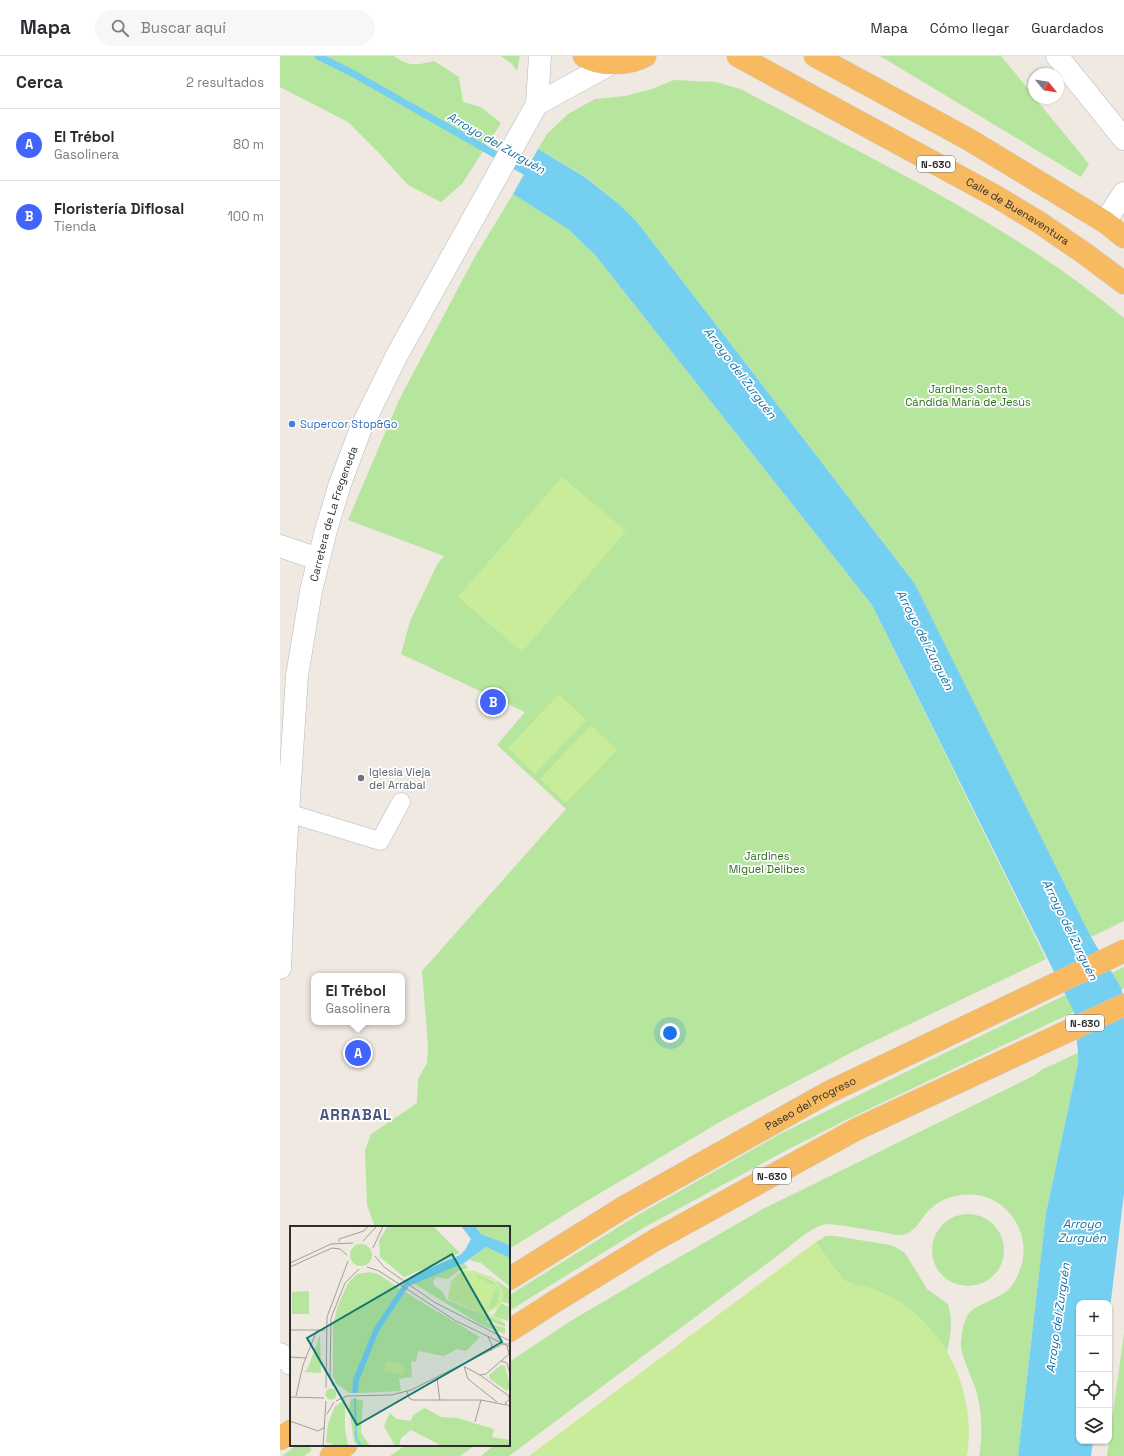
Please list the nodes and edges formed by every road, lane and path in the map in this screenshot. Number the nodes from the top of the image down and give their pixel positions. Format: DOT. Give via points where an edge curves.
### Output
graph roads {
  1 [pos="540,56"];
  2 [pos="584,56"];
  3 [pos="645,56"];
  4 [pos="738,56"];
  5 [pos="815,56"];
  6 [pos="1057,56"];
  7 [pos="610,64"];
  8 [pos="537,104"];
  9 [pos="1124,139"];
  10 [pos="1124,193"];
  11 [pos="1105,222"];
  12 [pos="1124,237"];
  13 [pos="1124,283"];
  14 [pos="280,546"];
  15 [pos="318,559"];
  16 [pos="401,802"];
  17 [pos="285,826"];
  18 [pos="1122,952"];
  19 [pos="280,968"];
  20 [pos="1124,1005"];
  21 [pos="510,1278"];
  22 [pos="510,1330"];
  23 [pos="280,1354"];
  24 [pos="290,1363"];
  25 [pos="290,1432"];
  26 [pos="280,1439"];
  27 [pos="345,1446"];
  28 [pos="331,1456"];
  1 -- 8 [label="main road, Carretera de La Fregeneda"];
  2 -- 7 [label="highway"];
  3 -- 7 [label="highway" via="639,60"];
  4 -- 13 [label="highway, Calle de Buenaventura / N-630" via="997,197 1040,223"];
  5 -- 11 [label="highway" via="968,140"];
  6 -- 9 [label="main road"];
  7 -- 8 [label="main road"];
  8 -- 15 [label="main road, Carretera de La Fregeneda" via="397,355 361,428 340,484"];
  10 -- 11 [label="main road"];
  11 -- 12 [label="highway"];
  14 -- 15 [label="main road"];
  15 -- 17 [label="main road, Carretera de La Fregeneda" via="297,676"];
  16 -- 17 [label="street" via="380,841"];
  17 -- 19 [label="main road, Carretera de La Fregeneda"];
  18 -- 21 [label="highway, Paseo del Progreso" via="827,1093 624,1207"];
  20 -- 22 [label="highway, N-630" via="857,1129 655,1240"];
  23 -- 24 [label="main road"];
  25 -- 26 [label="highway"];
  27 -- 28 [label="highway"];
}
